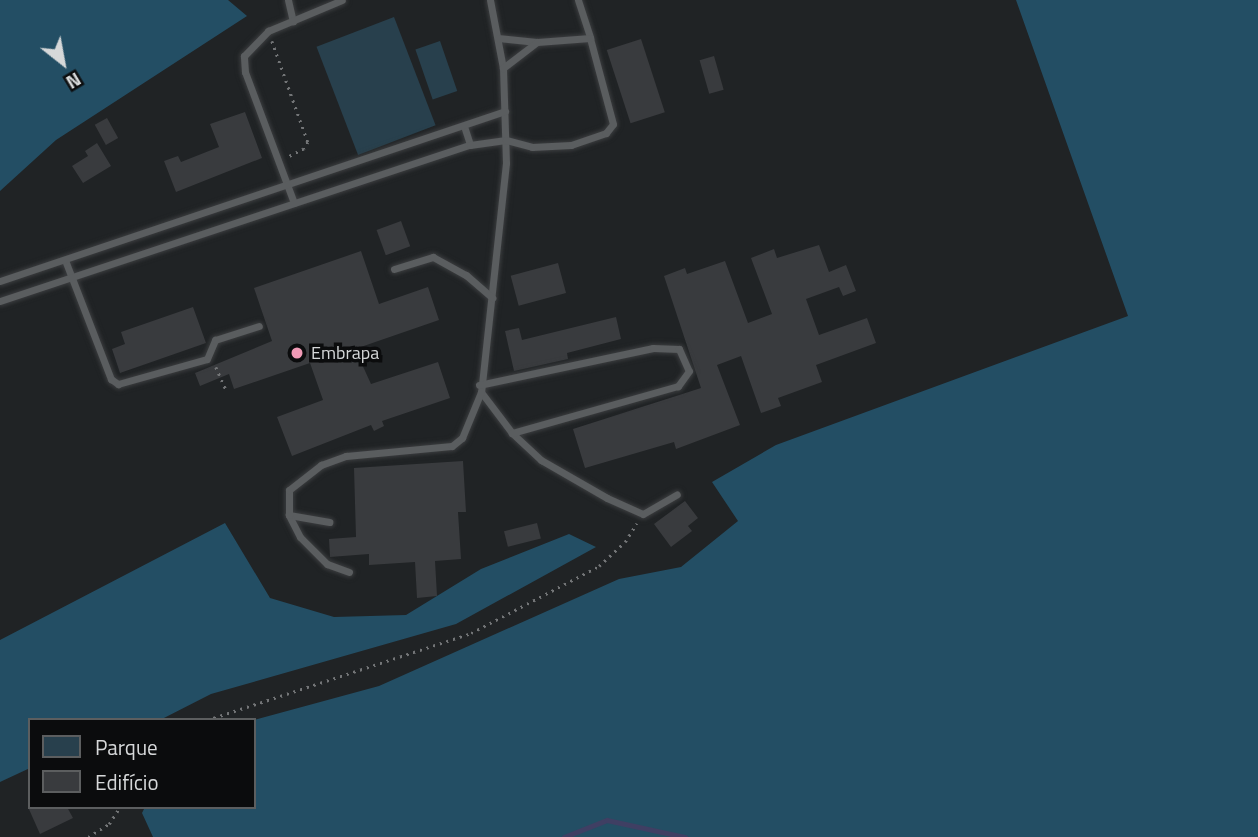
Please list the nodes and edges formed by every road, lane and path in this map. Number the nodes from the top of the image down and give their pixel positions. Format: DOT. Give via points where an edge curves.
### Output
graph roads {
  1 [pos="288,0"];
  2 [pos="342,0"];
  3 [pos="490,0"];
  4 [pos="578,0"];
  5 [pos="293,21"];
  6 [pos="268,31"];
  7 [pos="498,38"];
  8 [pos="590,38"];
  9 [pos="537,42"];
  10 [pos="503,68"];
  11 [pos="505,111"];
  12 [pos="464,126"];
  13 [pos="506,140"];
  14 [pos="470,145"];
  15 [pos="278,162"];
  16 [pos="287,185"];
  17 [pos="294,203"];
  18 [pos="182,221"];
  19 [pos="188,239"];
  20 [pos="65,260"];
  21 [pos="394,269"];
  22 [pos="71,278"];
  23 [pos="0,281"];
  24 [pos="492,298"];
  25 [pos="0,301"];
  26 [pos="259,326"];
  27 [pos="207,359"];
  28 [pos="480,389"];
  29 [pos="227,392"];
  30 [pos="512,433"];
  31 [pos="677,494"];
  32 [pos="643,514"];
  33 [pos="289,515"];
  34 [pos="329,522"];
  35 [pos="349,572"];
  36 [pos="214,718"];
  37 [pos="119,809"];
  38 [pos="88,837"];
  1 -- 5 [label="lane"];
  2 -- 5 [label="lane"];
  3 -- 7 [label="lane"];
  4 -- 8 [label="lane"];
  5 -- 6 [label="lane"];
  6 -- 15 [label="lane" via="248,47 243,63"];
  6 -- 15 [label="path" via="308,142 304,149"];
  7 -- 9 [label="lane"];
  7 -- 10 [label="lane"];
  8 -- 9 [label="lane"];
  8 -- 13 [label="lane" via="612,116 609,130 571,145 548,148"];
  9 -- 10 [label="lane"];
  10 -- 11 [label="lane"];
  11 -- 12 [label="lane"];
  11 -- 13 [label="lane"];
  12 -- 14 [label="lane"];
  12 -- 16 [label="lane"];
  13 -- 14 [label="lane"];
  13 -- 24 [label="lane"];
  14 -- 17 [label="lane"];
  15 -- 16 [label="lane"];
  16 -- 17 [label="lane"];
  16 -- 18 [label="lane"];
  17 -- 19 [label="lane"];
  18 -- 19 [label="lane"];
  18 -- 20 [label="lane"];
  19 -- 22 [label="lane"];
  20 -- 22 [label="lane"];
  20 -- 23 [label="lane"];
  21 -- 24 [label="lane" via="433,257 466,275"];
  22 -- 25 [label="lane"];
  22 -- 27 [label="lane" via="115,383"];
  24 -- 28 [label="lane"];
  26 -- 27 [label="lane" via="215,340"];
  27 -- 29 [label="path" via="220,372"];
  28 -- 30 [label="lane"];
  28 -- 30 [label="lane" via="661,346 680,349 689,371 678,386"];
  28 -- 33 [label="lane" via="458,442 346,456 321,465 289,490"];
  30 -- 32 [label="lane" via="556,470"];
  31 -- 32 [label="lane"];
  32 -- 36 [label="path" via="625,542 599,566 471,633"];
  33 -- 34 [label="lane"];
  33 -- 35 [label="lane" via="316,555"];
  37 -- 38 [label="path" via="109,824"];
}
